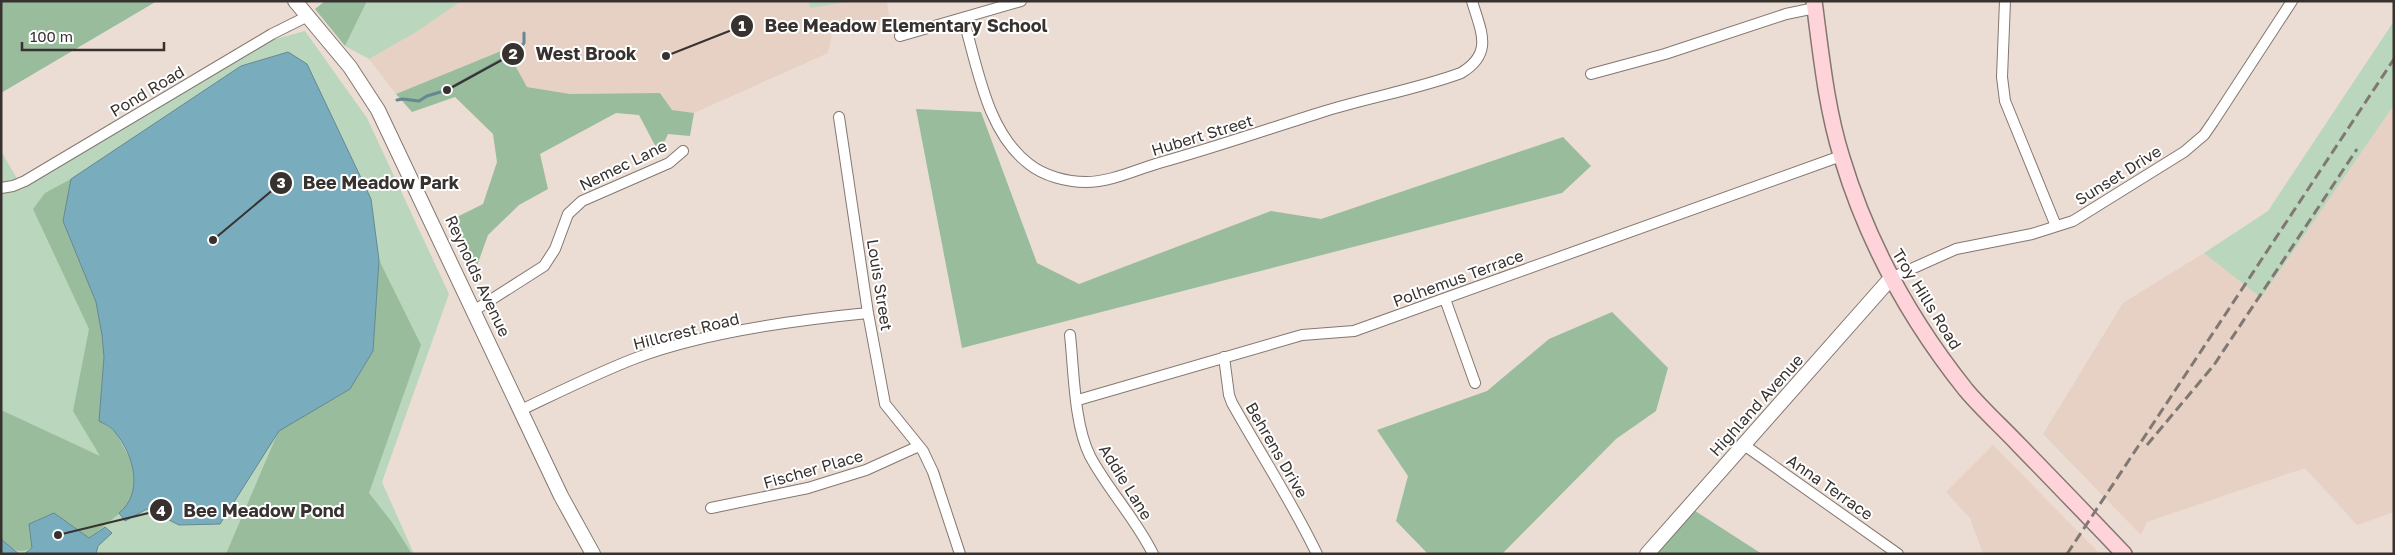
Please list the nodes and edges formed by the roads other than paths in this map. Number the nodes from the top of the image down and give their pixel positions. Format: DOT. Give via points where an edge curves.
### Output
graph roads {
  1 [pos="295,1"];
  2 [pos="1021,1"];
  3 [pos="1472,1"];
  4 [pos="2005,1"];
  5 [pos="2292,1"];
  6 [pos="1814,5"];
  7 [pos="308,16"];
  8 [pos="962,18"];
  9 [pos="900,36"];
  10 [pos="1591,74"];
  11 [pos="839,117"];
  12 [pos="683,151"];
  13 [pos="1841,156"];
  14 [pos="1,188"];
  15 [pos="2056,226"];
  16 [pos="1891,278"];
  17 [pos="1445,299"];
  18 [pos="475,310"];
  19 [pos="868,313"];
  20 [pos="1070,335"];
  21 [pos="1224,357"];
  22 [pos="1475,383"];
  23 [pos="1078,400"];
  24 [pos="521,410"];
  25 [pos="1744,445"];
  26 [pos="919,446"];
  27 [pos="711,508"];
  28 [pos="593,554"];
  29 [pos="960,554"];
  30 [pos="1153,554"];
  31 [pos="1317,554"];
  32 [pos="1647,554"];
  33 [pos="1898,554"];
  34 [pos="2124,554"];
  1 -- 7 [label="street, Reynolds Avenue"];
  2 -- 8 [label="street"];
  3 -- 8 [label="street, Hubert Street" via="1482,36 1482,50 1472,66 1461,73 1320,113 1204,152 1111,179 1086,182 1041,172 1011,147 987,101"];
  4 -- 15 [label="street" via="2002,77 2005,101"];
  5 -- 15 [label="street, Sunset Drive" via="2199,139 2184,152 2073,221"];
  6 -- 10 [label="street" via="1665,54"];
  6 -- 13 [label="main road, Troy Hills Road"];
  7 -- 14 [label="street, Pond Road" via="272,34 25,181"];
  7 -- 18 [label="street, Reynolds Avenue" via="372,98"];
  8 -- 9 [label="street"];
  11 -- 19 [label="street, Louis Street"];
  12 -- 18 [label="street, Nemec Lane" via="669,163 582,201 568,214 555,249 544,266"];
  13 -- 16 [label="main road, Troy Hills Road" via="1857,205"];
  13 -- 17 [label="street, Polhemus Terrace"];
  15 -- 16 [label="street, Sunset Drive" via="1956,249"];
  16 -- 25 [label="street, Highland Avenue"];
  16 -- 34 [label="main road, Troy Hills Road" via="1931,344 1968,392"];
  17 -- 21 [label="street, Polhemus Terrace" via="1354,331 1302,335"];
  17 -- 22 [label="street"];
  18 -- 24 [label="street, Reynolds Avenue"];
  19 -- 24 [label="street, Hillcrest Road" via="734,332 678,346 638,358"];
  19 -- 26 [label="street, Louis Street" via="885,404"];
  20 -- 23 [label="street, Addie Lane"];
  21 -- 23 [label="street, Polhemus Terrace"];
  21 -- 31 [label="street, Behrens Drive" via="1232,403"];
  23 -- 30 [label="street, Addie Lane" via="1079,422 1090,455"];
  24 -- 28 [label="street, Reynolds Avenue" via="574,522"];
  25 -- 32 [label="street, Highland Avenue"];
  25 -- 33 [label="street, Anna Terrace"];
  26 -- 27 [label="street, Fischer Place" via="866,470 808,488"];
  26 -- 29 [label="street, Louis Street" via="933,472"];
}
